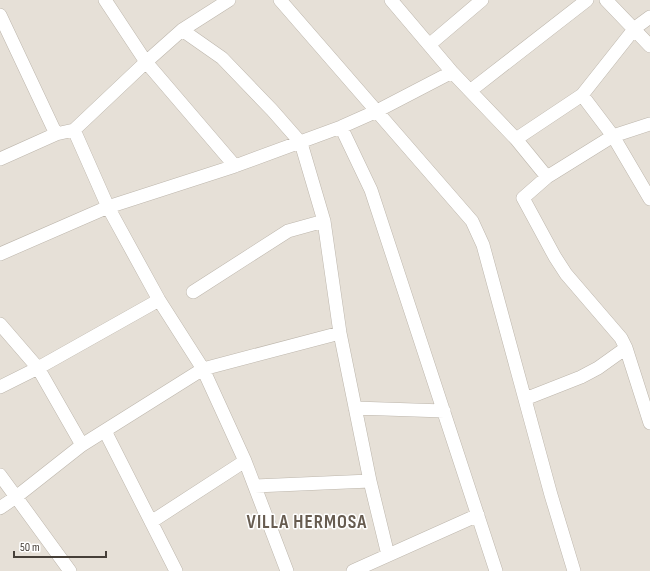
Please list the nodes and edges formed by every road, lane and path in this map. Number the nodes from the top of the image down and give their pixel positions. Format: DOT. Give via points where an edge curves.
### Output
graph roads {
  1 [pos="106,0"];
  2 [pos="229,0"];
  3 [pos="280,0"];
  4 [pos="391,0"];
  5 [pos="482,0"];
  6 [pos="587,0"];
  7 [pos="606,0"];
  8 [pos="0,15"];
  9 [pos="650,17"];
  10 [pos="635,28"];
  11 [pos="182,30"];
  12 [pos="429,45"];
  13 [pos="650,46"];
  14 [pos="146,62"];
  15 [pos="452,72"];
  16 [pos="470,91"];
  17 [pos="582,95"];
  18 [pos="377,111"];
  19 [pos="650,124"];
  20 [pos="341,127"];
  21 [pos="74,130"];
  22 [pos="56,134"];
  23 [pos="613,136"];
  24 [pos="516,139"];
  25 [pos="301,143"];
  26 [pos="0,159"];
  27 [pos="235,166"];
  28 [pos="547,177"];
  29 [pos="650,198"];
  30 [pos="108,207"];
  31 [pos="324,221"];
  32 [pos="0,254"];
  33 [pos="193,292"];
  34 [pos="159,300"];
  35 [pos="0,324"];
  36 [pos="340,333"];
  37 [pos="626,348"];
  38 [pos="38,368"];
  39 [pos="203,369"];
  40 [pos="0,387"];
  41 [pos="525,399"];
  42 [pos="354,408"];
  43 [pos="444,410"];
  44 [pos="650,423"];
  45 [pos="105,431"];
  46 [pos="82,445"];
  47 [pos="245,461"];
  48 [pos="0,475"];
  49 [pos="370,481"];
  50 [pos="255,486"];
  51 [pos="16,497"];
  52 [pos="0,508"];
  53 [pos="478,515"];
  54 [pos="151,522"];
  55 [pos="388,555"];
  56 [pos="357,570"];
  57 [pos="70,571"];
  58 [pos="176,571"];
  59 [pos="287,571"];
  60 [pos="496,571"];
  61 [pos="574,571"];
  1 -- 14 [label="street"];
  2 -- 11 [label="street"];
  3 -- 18 [label="street"];
  4 -- 12 [label="street"];
  5 -- 12 [label="street"];
  6 -- 16 [label="street"];
  7 -- 10 [label="street"];
  8 -- 22 [label="street"];
  9 -- 10 [label="street"];
  10 -- 13 [label="street"];
  10 -- 17 [label="street"];
  11 -- 14 [label="street"];
  11 -- 25 [label="street" via="222,58"];
  12 -- 15 [label="street"];
  14 -- 21 [label="street"];
  14 -- 27 [label="street"];
  15 -- 16 [label="street"];
  15 -- 18 [label="street"];
  16 -- 24 [label="street"];
  17 -- 23 [label="street"];
  17 -- 24 [label="street"];
  18 -- 20 [label="street"];
  18 -- 41 [label="street" via="477,230"];
  19 -- 23 [label="street"];
  20 -- 25 [label="street"];
  20 -- 43 [label="street" via="371,190"];
  21 -- 22 [label="street"];
  21 -- 30 [label="street"];
  22 -- 26 [label="street"];
  23 -- 28 [label="street"];
  23 -- 29 [label="street"];
  24 -- 28 [label="street"];
  25 -- 27 [label="street"];
  25 -- 31 [label="street"];
  27 -- 30 [label="street"];
  28 -- 37 [label="street" via="525,194 524,202 566,274 621,338"];
  30 -- 32 [label="street"];
  30 -- 34 [label="street"];
  31 -- 33 [label="street" via="288,231"];
  31 -- 36 [label="street"];
  34 -- 38 [label="street"];
  34 -- 39 [label="street"];
  35 -- 38 [label="street"];
  36 -- 39 [label="street"];
  36 -- 42 [label="street"];
  37 -- 41 [label="street" via="587,374"];
  37 -- 44 [label="street"];
  38 -- 40 [label="street"];
  38 -- 46 [label="street"];
  39 -- 45 [label="street"];
  39 -- 47 [label="street"];
  41 -- 61 [label="street"];
  42 -- 43 [label="street"];
  42 -- 49 [label="street"];
  43 -- 53 [label="street"];
  45 -- 46 [label="street"];
  45 -- 54 [label="street"];
  46 -- 51 [label="street"];
  47 -- 50 [label="street"];
  47 -- 54 [label="street"];
  48 -- 51 [label="street"];
  49 -- 50 [label="street"];
  49 -- 55 [label="street"];
  50 -- 59 [label="street"];
  51 -- 52 [label="street"];
  51 -- 57 [label="street"];
  53 -- 55 [label="street"];
  53 -- 60 [label="street"];
  54 -- 58 [label="street"];
  55 -- 56 [label="street"];
}
